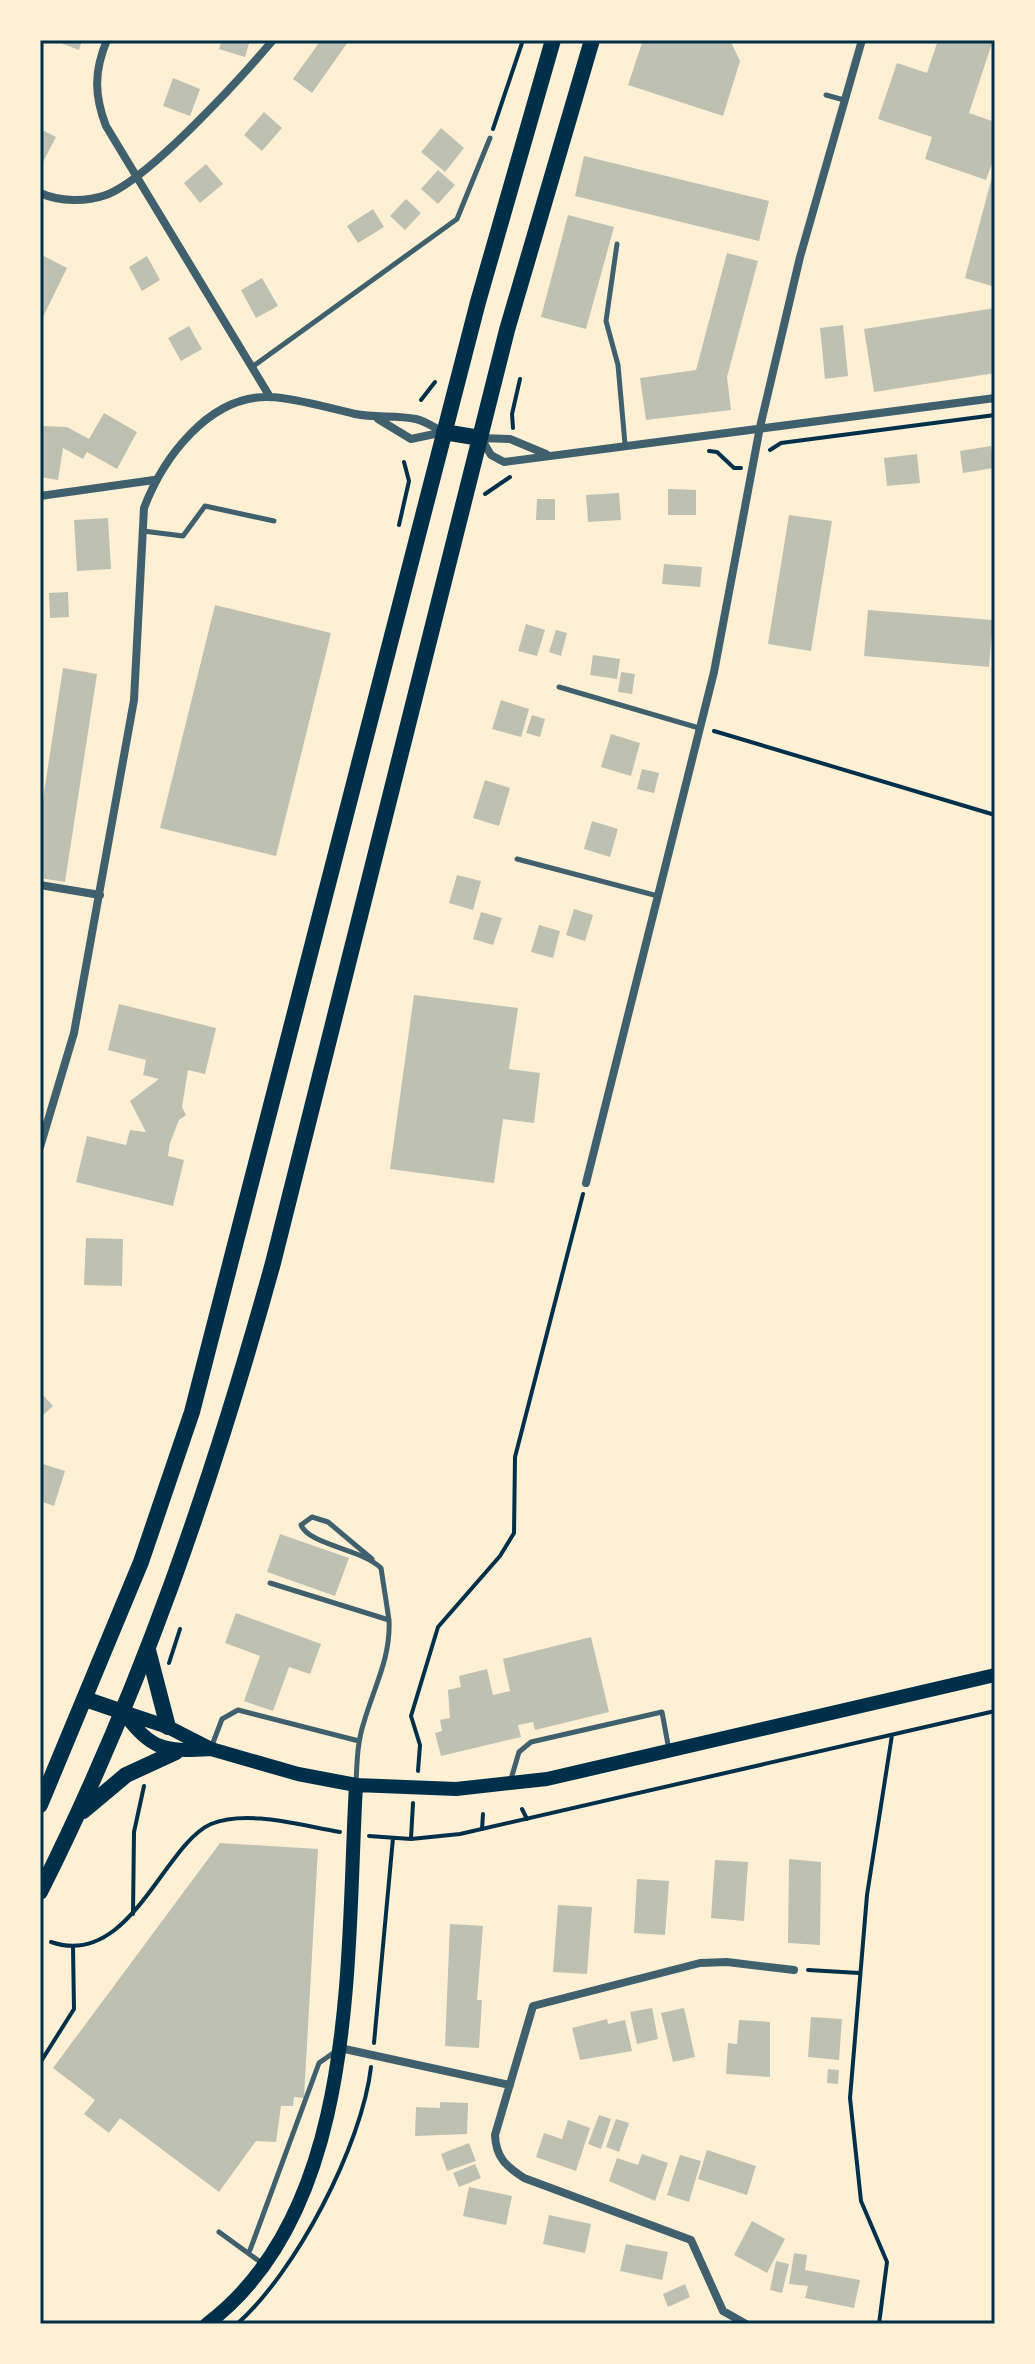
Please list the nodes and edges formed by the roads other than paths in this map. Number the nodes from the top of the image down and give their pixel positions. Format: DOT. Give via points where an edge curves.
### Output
graph roads {
  1 [pos="107,40"];
  2 [pos="273,40"];
  3 [pos="553,40"];
  4 [pos="592,40"];
  5 [pos="862,40"];
  6 [pos="826,95"];
  7 [pos="845,100"];
  8 [pos="490,138"];
  9 [pos="136,177"];
  10 [pos="40,193"];
  11 [pos="617,244"];
  12 [pos="252,367"];
  13 [pos="270,397"];
  14 [pos="995,398"];
  15 [pos="377,418"];
  16 [pos="760,427"];
  17 [pos="444,432"];
  18 [pos="480,438"];
  19 [pos="625,444"];
  20 [pos="547,454"];
  21 [pos="154,480"];
  22 [pos="40,496"];
  23 [pos="274,521"];
  24 [pos="142,531"];
  25 [pos="559,687"];
  26 [pos="700,729"];
  27 [pos="517,859"];
  28 [pos="40,885"];
  29 [pos="100,895"];
  30 [pos="659,896"];
  31 [pos="40,1147"];
  32 [pos="586,1183"];
  33 [pos="372,1559"];
  34 [pos="270,1583"];
  35 [pos="389,1620"];
  36 [pos="148,1650"];
  37 [pos="995,1675"];
  38 [pos="85,1699"];
  39 [pos="123,1712"];
  40 [pos="168,1727"];
  41 [pos="359,1741"];
  42 [pos="211,1749"];
  43 [pos="669,1751"];
  44 [pos="176,1752"];
  45 [pos="510,1784"];
  46 [pos="356,1785"];
  47 [pos="40,1805"];
  48 [pos="79,1814"];
  49 [pos="40,1892"];
  50 [pos="794,1970"];
  51 [pos="340,2048"];
  52 [pos="510,2085"];
  53 [pos="219,2232"];
  54 [pos="250,2250"];
  55 [pos="264,2264"];
  56 [pos="207,2324"];
  57 [pos="746,2324"];
  1 -- 9 [label="street" via="95,81 97,104"];
  2 -- 9 [label="street" via="246,73"];
  3 -- 17 [label="highway"];
  4 -- 18 [label="highway"];
  5 -- 7 [label="street"];
  6 -- 7 [label="lane"];
  7 -- 16 [label="street" via="800,257"];
  8 -- 12 [label="lane" via="457,219"];
  9 -- 10 [label="street" via="107,194 80,201"];
  9 -- 12 [label="street"];
  11 -- 19 [label="lane" via="606,321 618,365"];
  12 -- 13 [label="street"];
  13 -- 15 [label="street"];
  13 -- 21 [label="street" via="240,400 210,416"];
  14 -- 16 [label="street"];
  15 -- 17 [label="street" via="417,419"];
  15 -- 17 [label="street" via="411,439"];
  16 -- 19 [label="street"];
  16 -- 26 [label="street"];
  17 -- 18 [label="highway"];
  17 -- 38 [label="highway" via="192,1412 141,1562"];
  18 -- 20 [label="street" via="510,439"];
  18 -- 20 [label="street" via="491,455 504,462"];
  18 -- 36 [label="highway" via="273,1263 200,1511"];
  19 -- 20 [label="street"];
  21 -- 22 [label="street"];
  21 -- 24 [label="street"];
  23 -- 24 [label="lane" via="205,506 183,536"];
  24 -- 29 [label="street" via="134,700"];
  25 -- 26 [label="lane"];
  26 -- 30 [label="street"];
  27 -- 30 [label="lane"];
  28 -- 29 [label="street"];
  29 -- 31 [label="street" via="74,1033"];
  30 -- 32 [label="street"];
  33 -- 33 [label="lane" via="311,1536 301,1525 312,1517 328,1522"];
  33 -- 35 [label="lane" via="385,1579"];
  34 -- 35 [label="lane"];
  35 -- 41 [label="lane" via="390,1644"];
  36 -- 39 [label="highway"];
  36 -- 40 [label="highway"];
  37 -- 43 [label="main road"];
  38 -- 39 [label="highway"];
  38 -- 47 [label="highway"];
  39 -- 40 [label="main road"];
  39 -- 44 [label="main road" via="144,1740"];
  39 -- 48 [label="highway"];
  40 -- 42 [label="main road"];
  41 -- 42 [label="lane" via="238,1710 222,1719"];
  41 -- 46 [label="lane"];
  42 -- 44 [label="main road"];
  42 -- 46 [label="main road"];
  43 -- 45 [label="main road"];
  43 -- 45 [label="lane" via="662,1712 531,1742 519,1752"];
  44 -- 48 [label="highway" via="126,1775"];
  45 -- 46 [label="main road" via="415,1789"];
  46 -- 51 [label="main road"];
  48 -- 49 [label="highway"];
  50 -- 52 [label="street" via="700,1963 533,2006"];
  51 -- 52 [label="street"];
  51 -- 54 [label="lane" via="319,2063"];
  51 -- 55 [label="main road" via="316,2160 303,2195"];
  52 -- 57 [label="street" via="495,2135 503,2164 524,2178 691,2240 723,2311"];
  53 -- 54 [label="lane"];
  54 -- 55 [label="lane"];
  55 -- 56 [label="main road"];
}
